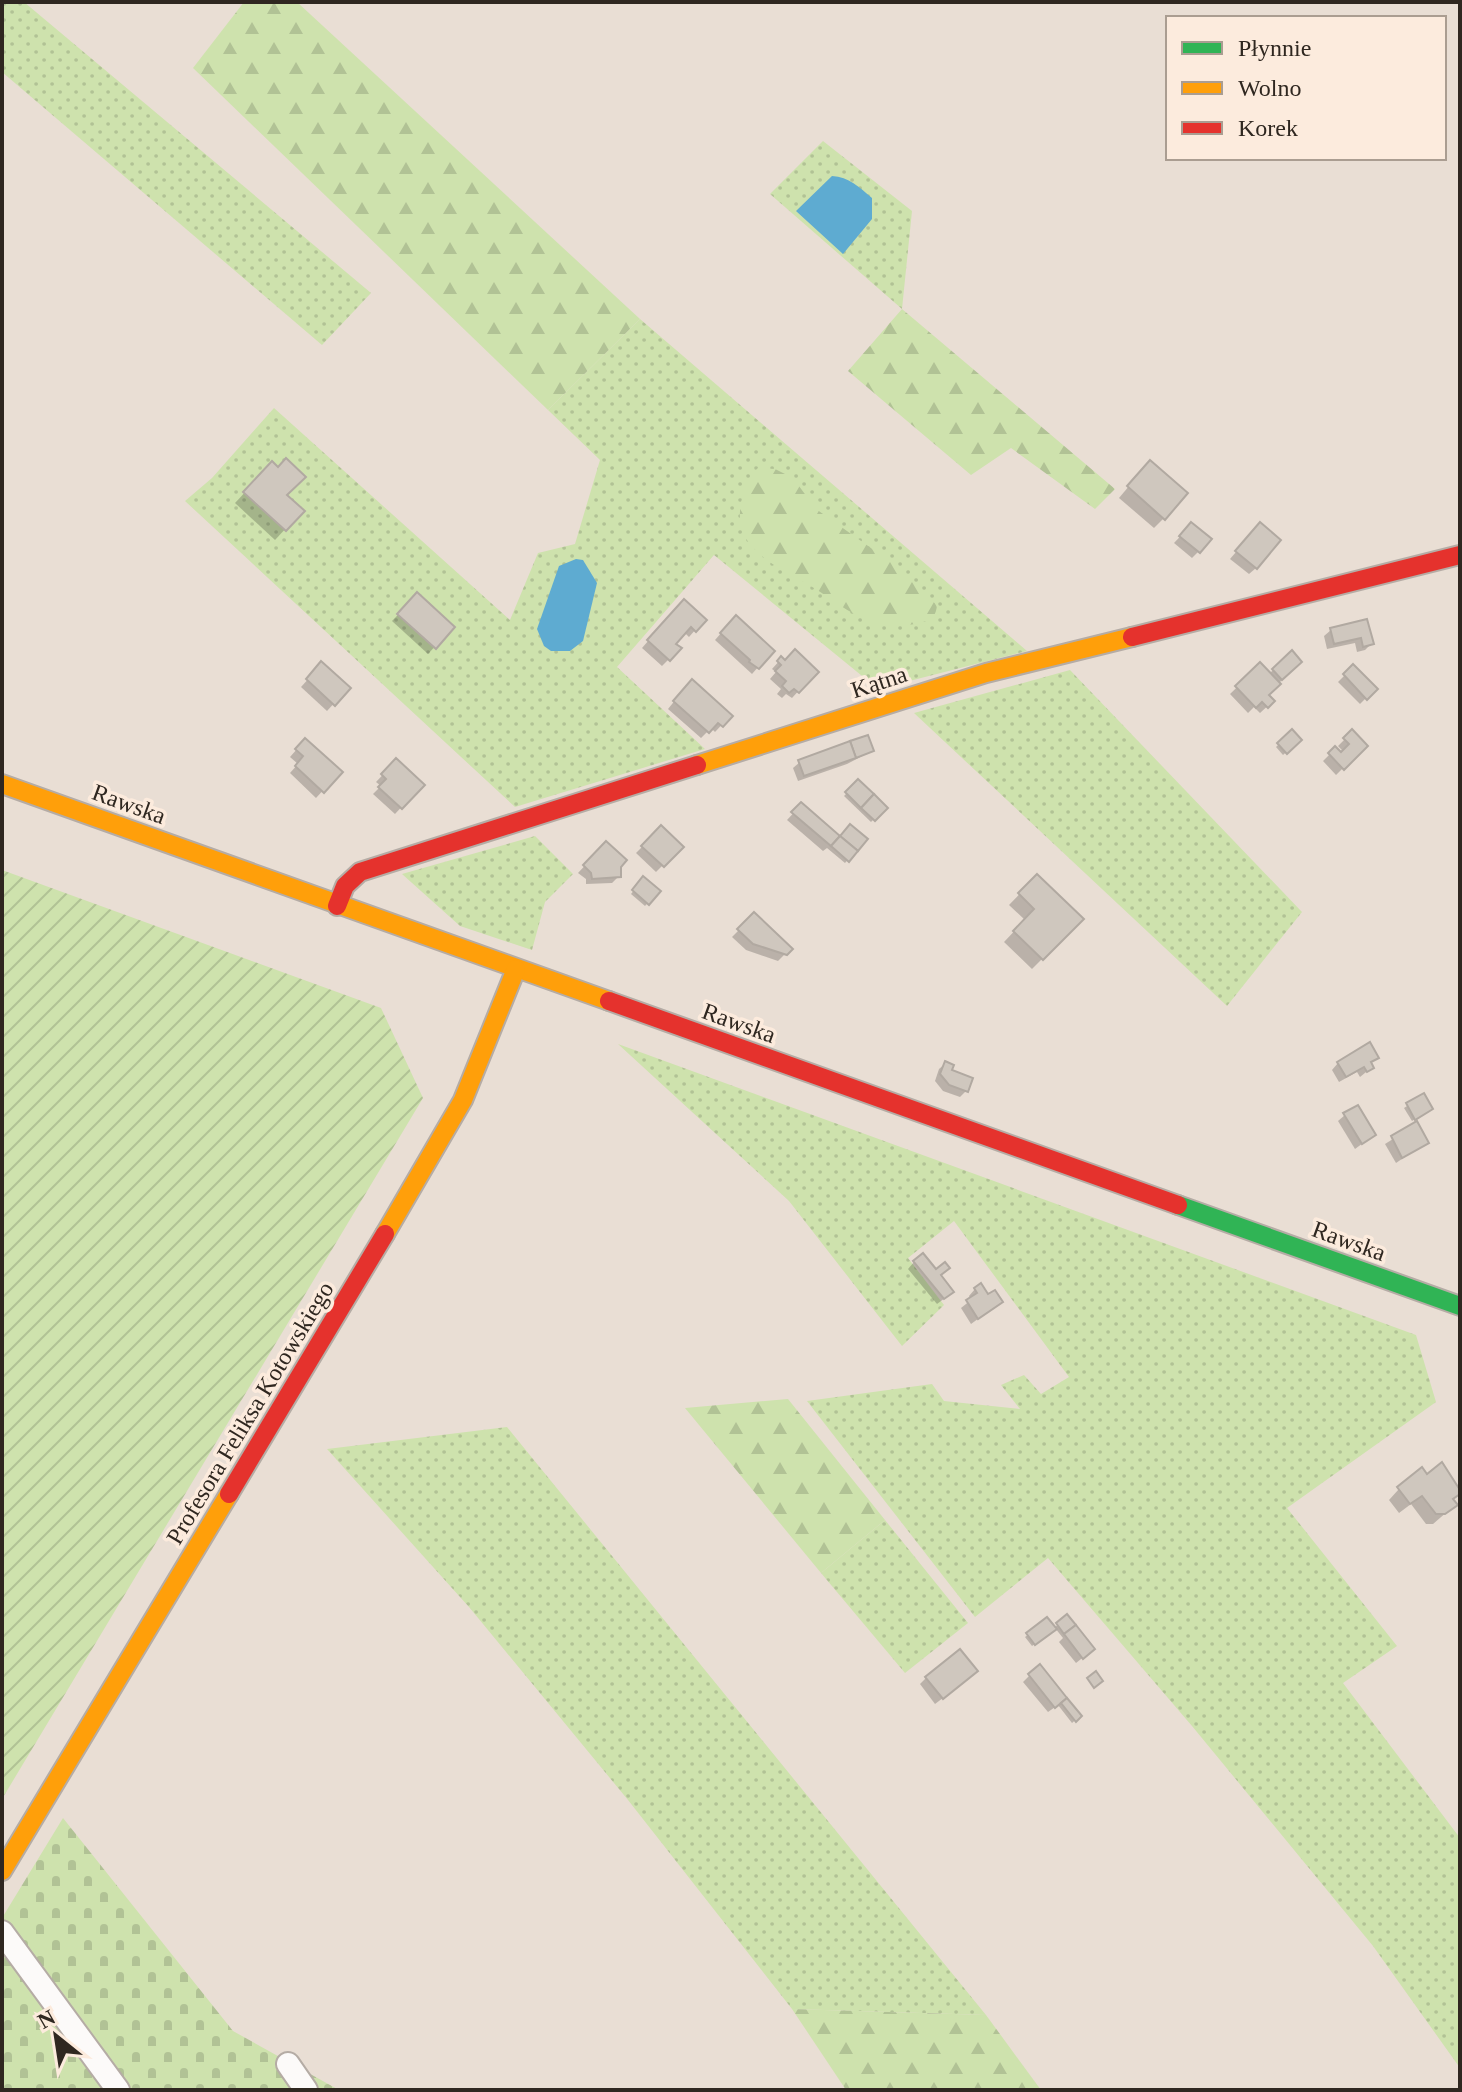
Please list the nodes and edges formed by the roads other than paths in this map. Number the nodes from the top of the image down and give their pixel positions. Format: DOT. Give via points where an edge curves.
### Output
graph roads {
  1 [pos="1460,555"];
  2 [pos="2,784"];
  3 [pos="337,906"];
  4 [pos="516,969"];
  5 [pos="1460,1306"];
  6 [pos="2,1871"];
  7 [pos="2,1932"];
  8 [pos="288,2064"];
  9 [pos="118,2090"];
  10 [pos="306,2090"];
  1 -- 3 [label="street, Kątna" via="971,678 360,872 345,886"];
  2 -- 3 [label="street, Rawska"];
  3 -- 4 [label="street, Rawska"];
  4 -- 5 [label="street, Rawska"];
  4 -- 6 [label="street, Profesora Feliksa Kotowskiego" via="444,1136"];
  7 -- 9 [label="street"];
  8 -- 10 [label="street"];
}
